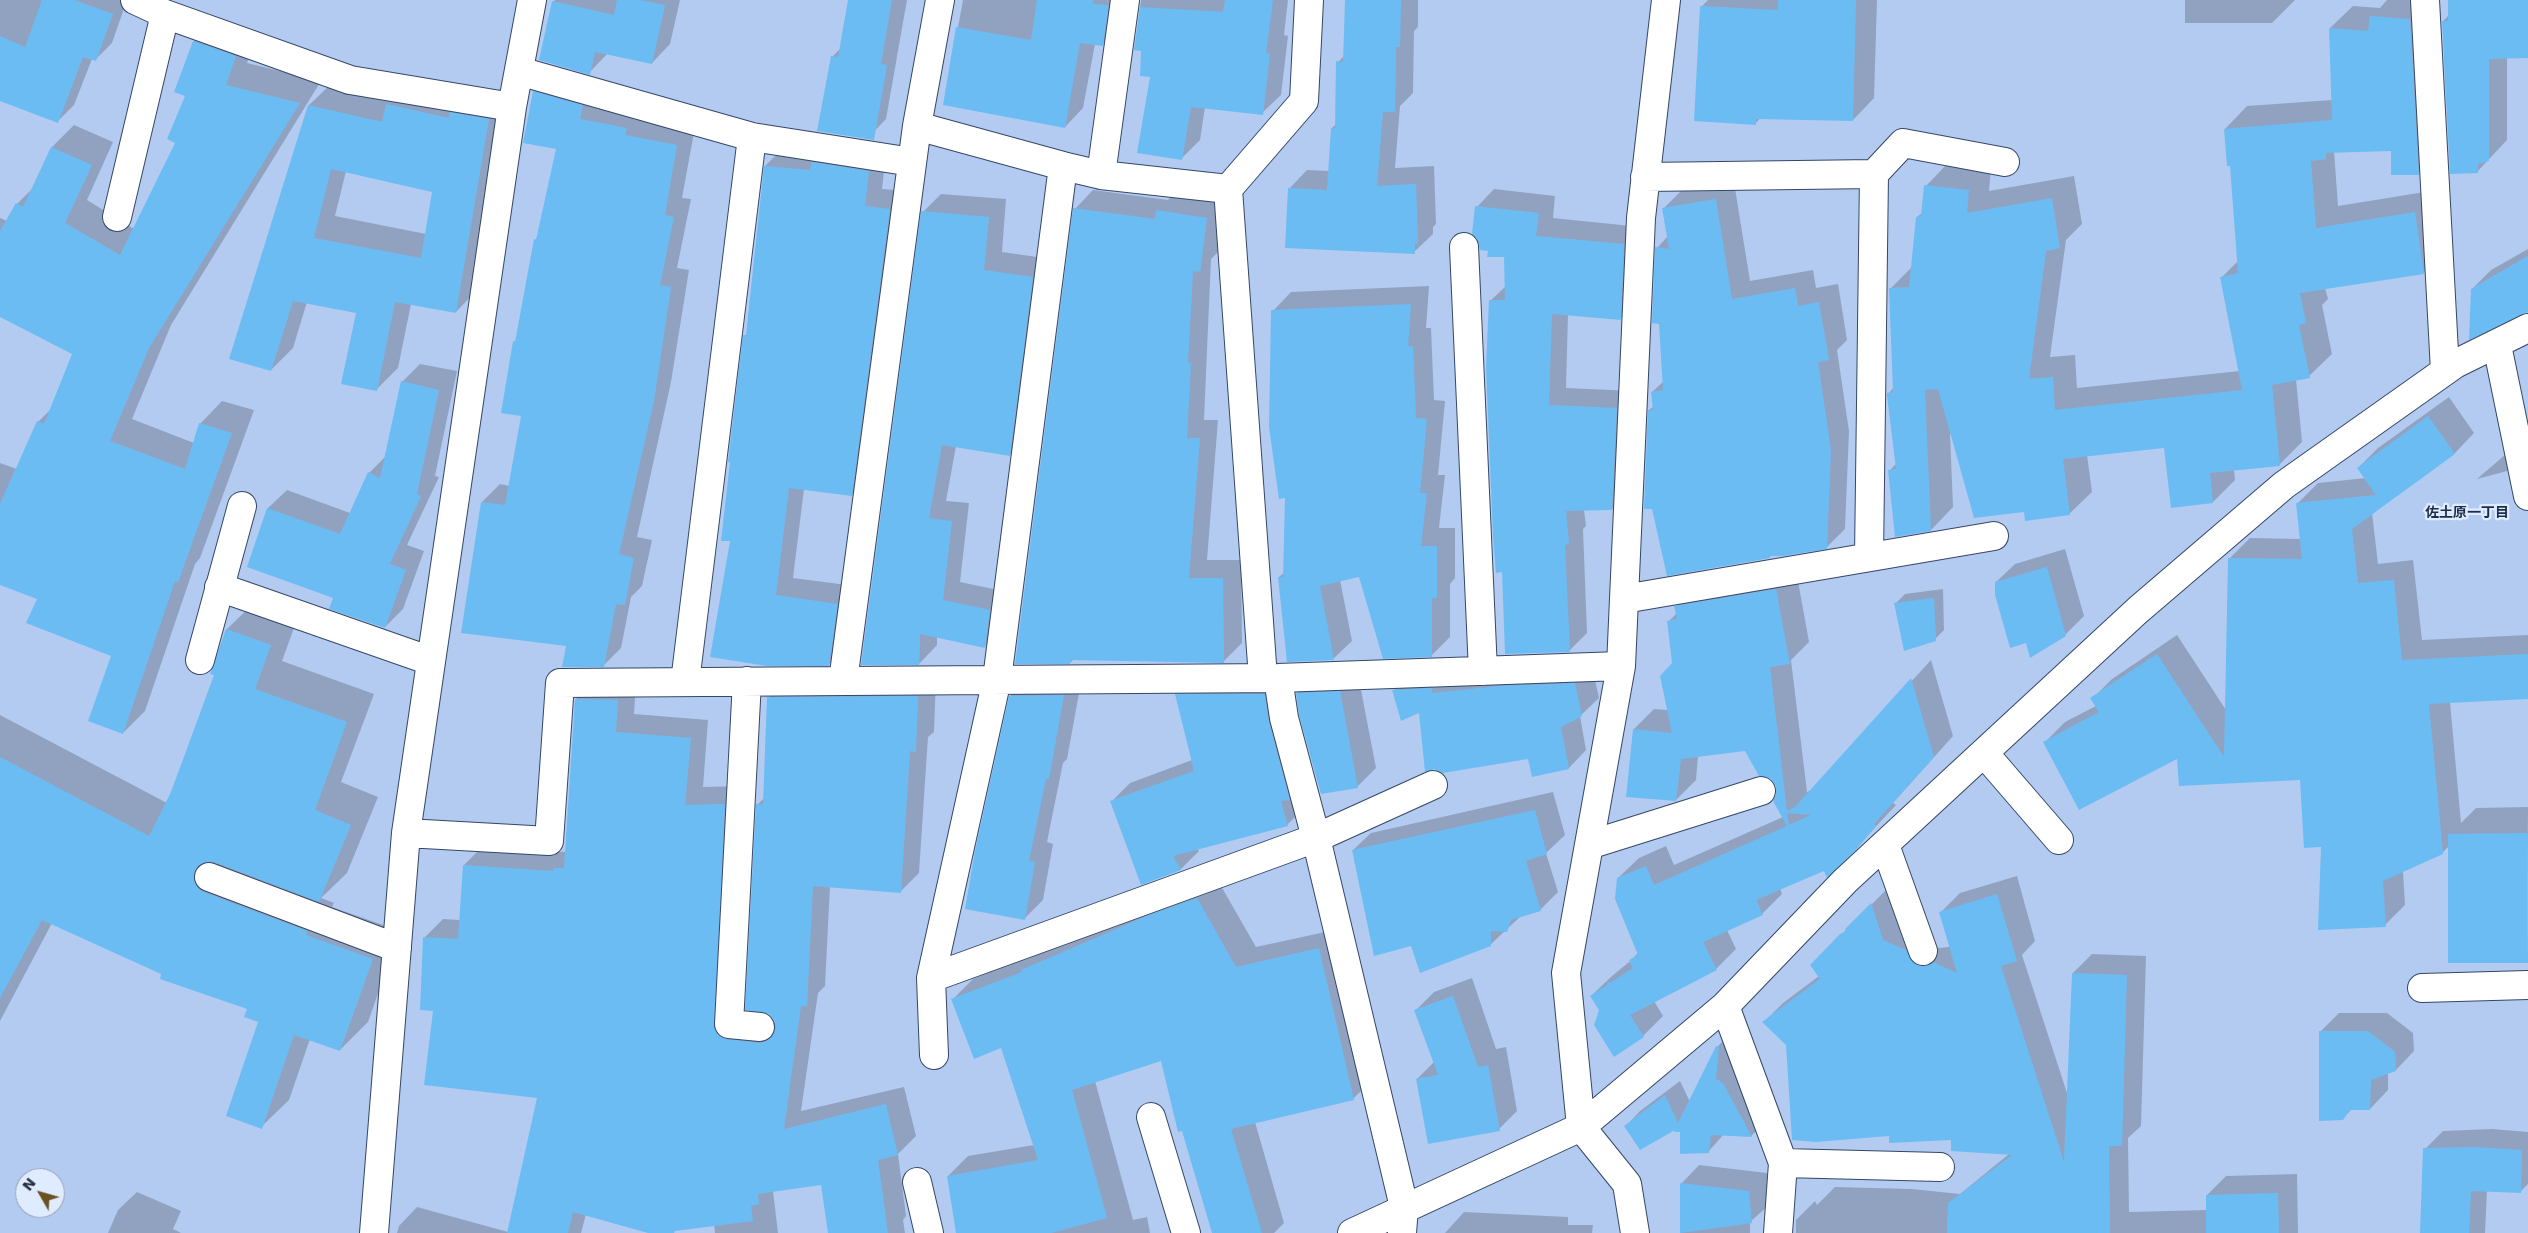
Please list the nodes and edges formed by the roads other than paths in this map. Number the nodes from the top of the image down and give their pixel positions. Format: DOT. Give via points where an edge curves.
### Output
graph roads {
  1 [pos="135,0"];
  2 [pos="532,0"];
  3 [pos="940,0"];
  4 [pos="1124,0"];
  5 [pos="1309,0"];
  6 [pos="1666,0"];
  7 [pos="2425,0"];
  8 [pos="165,14"];
  9 [pos="519,71"];
  10 [pos="512,107"];
  11 [pos="916,126"];
  12 [pos="752,137"];
  13 [pos="912,162"];
  14 [pos="2005,162"];
  15 [pos="1063,166"];
  16 [pos="1874,174"];
  17 [pos="1100,176"];
  18 [pos="1645,177"];
  19 [pos="1228,189"];
  20 [pos="117,216"];
  21 [pos="1464,247"];
  22 [pos="2528,328"];
  23 [pos="2497,345"];
  24 [pos="2445,371"];
  25 [pos="2528,496"];
  26 [pos="242,506"];
  27 [pos="1994,536"];
  28 [pos="1869,558"];
  29 [pos="219,587"];
  30 [pos="1624,599"];
  31 [pos="200,660"];
  32 [pos="431,661"];
  33 [pos="1621,666"];
  34 [pos="1483,671"];
  35 [pos="1270,678"];
  36 [pos="997,679"];
  37 [pos="843,680"];
  38 [pos="747,681"];
  39 [pos="685,682"];
  40 [pos="1984,753"];
  41 [pos="1433,785"];
  42 [pos="1761,791"];
  43 [pos="406,833"];
  44 [pos="1316,838"];
  45 [pos="2059,840"];
  46 [pos="1589,845"];
  47 [pos="1885,845"];
  48 [pos="209,877"];
  49 [pos="397,948"];
  50 [pos="1923,951"];
  51 [pos="931,978"];
  52 [pos="2528,985"];
  53 [pos="2422,988"];
  54 [pos="1725,1006"];
  55 [pos="760,1027"];
  56 [pos="934,1055"];
  57 [pos="1151,1118"];
  58 [pos="1581,1127"];
  59 [pos="1783,1163"];
  60 [pos="1940,1167"];
  61 [pos="917,1182"];
  62 [pos="1403,1220"];
  63 [pos="374,1233"];
  64 [pos="929,1233"];
  65 [pos="1186,1233"];
  66 [pos="1352,1233"];
  67 [pos="1635,1233"];
  68 [pos="1778,1233"];
  1 -- 8 [label="street"];
  2 -- 9 [label="street"];
  3 -- 11 [label="street"];
  4 -- 17 [label="street"];
  5 -- 19 [label="street" via="1304,101"];
  6 -- 18 [label="street"];
  7 -- 24 [label="street"];
  8 -- 10 [label="street" via="350,80"];
  8 -- 20 [label="street"];
  9 -- 10 [label="street"];
  9 -- 12 [label="street"];
  10 -- 32 [label="street"];
  11 -- 13 [label="street"];
  11 -- 15 [label="street"];
  12 -- 13 [label="street"];
  12 -- 39 [label="street"];
  13 -- 37 [label="street"];
  14 -- 16 [label="street" via="1903,143"];
  15 -- 17 [label="street"];
  15 -- 36 [label="street"];
  16 -- 18 [label="street"];
  16 -- 28 [label="street"];
  17 -- 19 [label="street"];
  18 -- 30 [label="street"];
  19 -- 35 [label="street"];
  21 -- 34 [label="street"];
  22 -- 23 [label="street"];
  23 -- 24 [label="street"];
  23 -- 25 [label="street"];
  24 -- 40 [label="street" via="2284,485 2138,610"];
  26 -- 29 [label="street"];
  27 -- 28 [label="street"];
  28 -- 30 [label="street"];
  29 -- 31 [label="street"];
  29 -- 32 [label="street"];
  30 -- 33 [label="street"];
  32 -- 43 [label="street"];
  33 -- 34 [label="street"];
  33 -- 46 [label="street"];
  34 -- 35 [label="street"];
  35 -- 36 [label="street"];
  35 -- 44 [label="street"];
  36 -- 37 [label="street"];
  36 -- 51 [label="street"];
  37 -- 38 [label="street"];
  38 -- 39 [label="street"];
  38 -- 55 [label="street" via="729,1024"];
  39 -- 43 [label="street" via="560,683 549,841"];
  40 -- 45 [label="street"];
  40 -- 47 [label="street"];
  41 -- 44 [label="street"];
  42 -- 46 [label="street"];
  43 -- 49 [label="street"];
  44 -- 51 [label="street"];
  44 -- 62 [label="street"];
  46 -- 58 [label="street" via="1566,973"];
  47 -- 50 [label="street"];
  47 -- 54 [label="street" via="1845,881"];
  48 -- 49 [label="street"];
  49 -- 63 [label="street"];
  51 -- 56 [label="street"];
  52 -- 53 [label="street"];
  54 -- 58 [label="street"];
  54 -- 59 [label="street"];
  57 -- 65 [label="street"];
  58 -- 62 [label="street"];
  58 -- 67 [label="street" via="1627,1184"];
  59 -- 60 [label="street"];
  59 -- 68 [label="street"];
  61 -- 64 [label="street"];
  62 -- 66 [label="street"];
}
